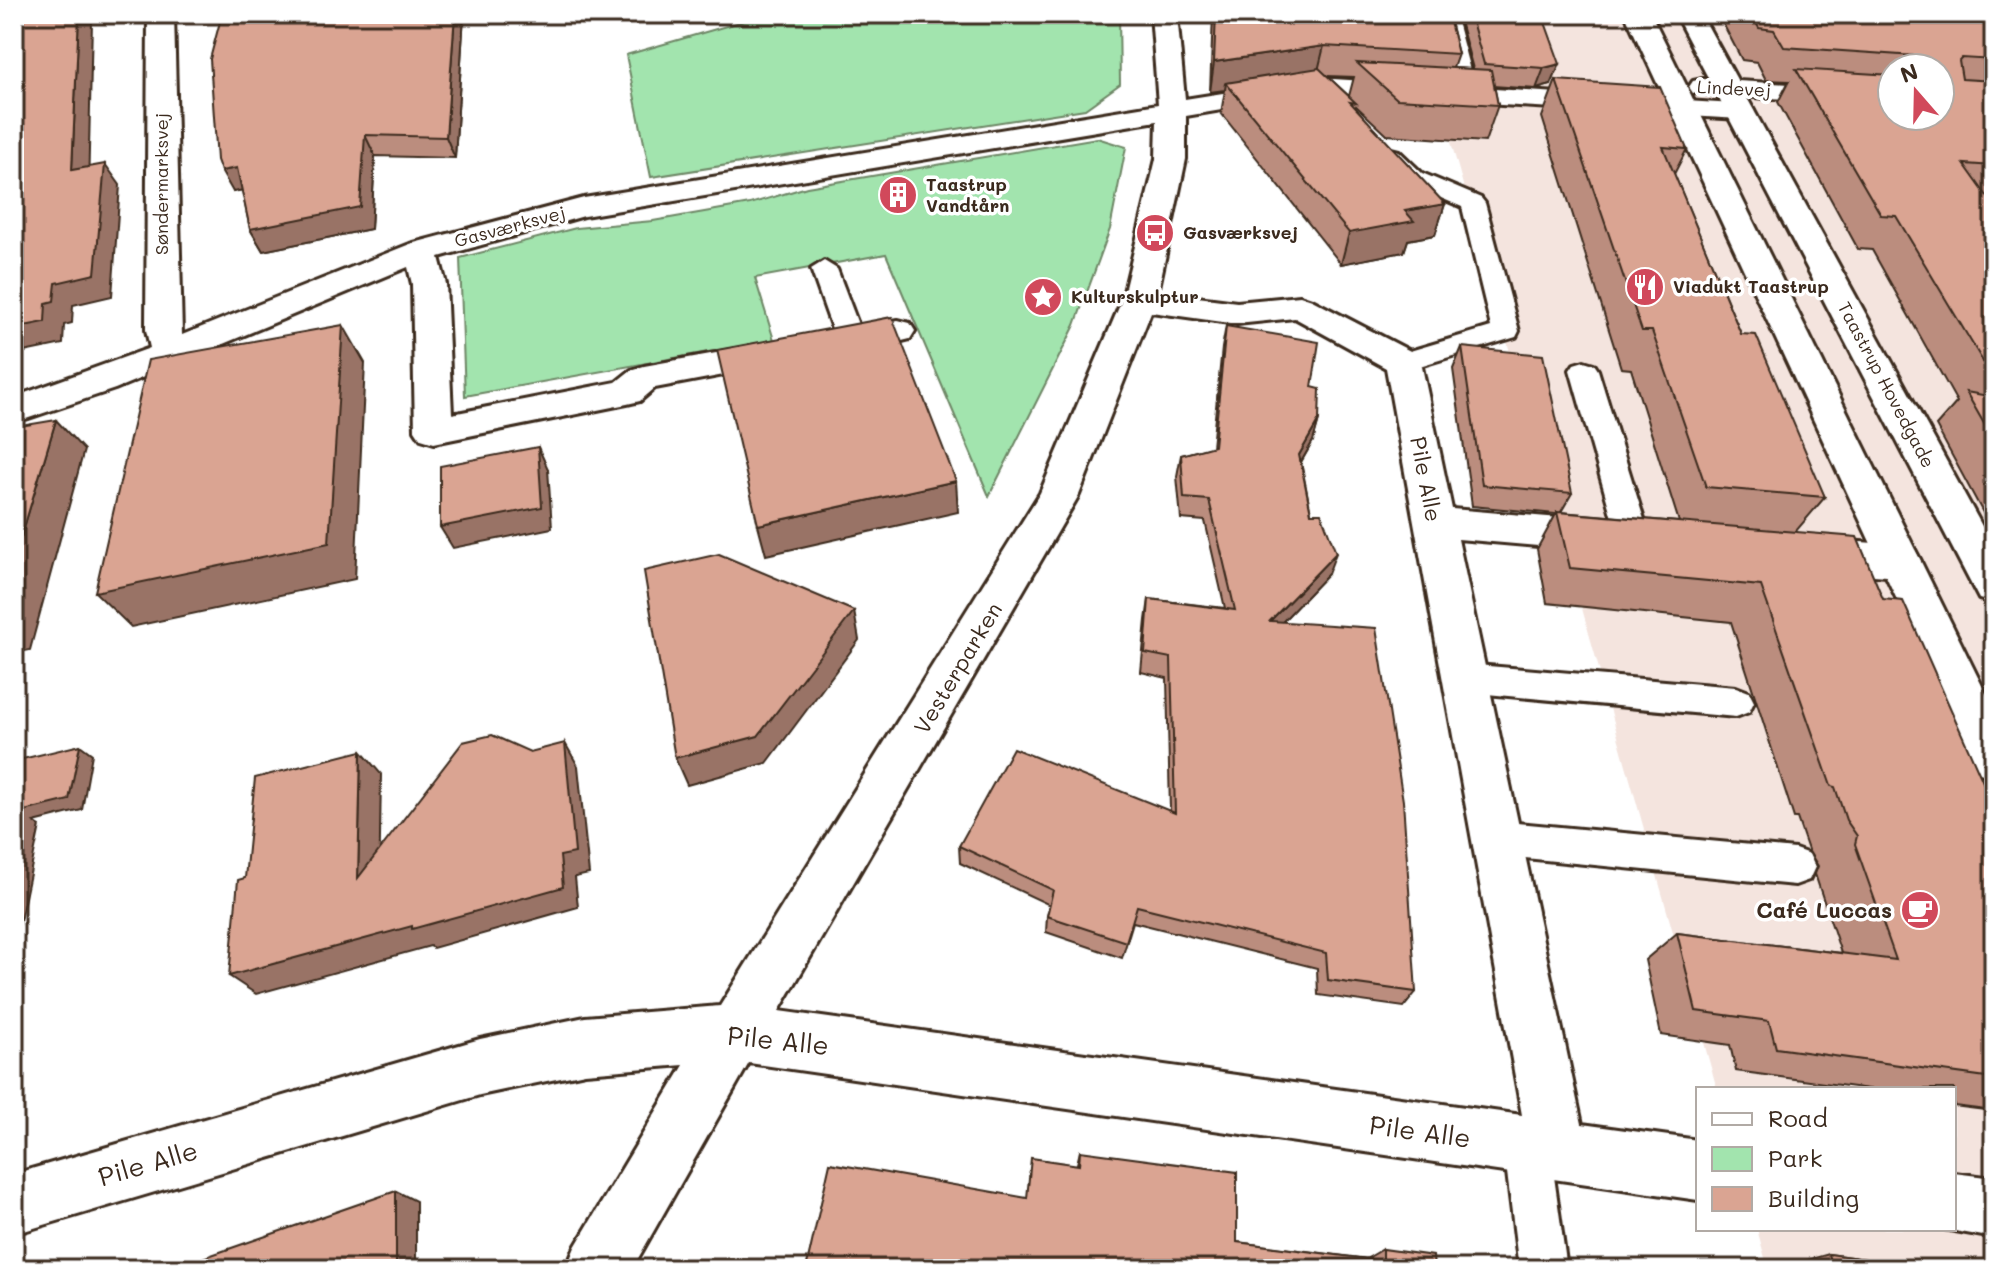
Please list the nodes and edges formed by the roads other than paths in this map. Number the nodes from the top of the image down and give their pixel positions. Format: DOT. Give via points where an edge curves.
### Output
graph roads {
  1 [pos="161,14"];
  2 [pos="1164,14"];
  3 [pos="1445,14"];
  4 [pos="1638,14"];
  5 [pos="1688,14"];
  6 [pos="1317,86"];
  7 [pos="1465,93"];
  8 [pos="1677,96"];
  9 [pos="1876,98"];
  10 [pos="1734,100"];
  11 [pos="1172,108"];
  12 [pos="1349,117"];
  13 [pos="1371,137"];
  14 [pos="421,251"];
  15 [pos="824,269"];
  16 [pos="1139,300"];
  17 [pos="898,331"];
  18 [pos="850,340"];
  19 [pos="169,353"];
  20 [pos="1403,362"];
  21 [pos="1584,370"];
  22 [pos="14,410"];
  23 [pos="1435,522"];
  24 [pos="1650,540"];
  25 [pos="1984,549"];
  26 [pos="1775,551"];
  27 [pos="1900,561"];
  28 [pos="1994,587"];
  29 [pos="1465,678"];
  30 [pos="1736,702"];
  31 [pos="1994,758"];
  32 [pos="1496,838"];
  33 [pos="1795,867"];
  34 [pos="735,1033"];
  35 [pos="1542,1150"];
  36 [pos="1696,1170"];
  37 [pos="1956,1203"];
  38 [pos="14,1204"];
  39 [pos="1994,1208"];
  40 [pos="597,1269"];
  41 [pos="1543,1269"];
  1 -- 19 [label="street, Søndermarksvej" via="163,330"];
  2 -- 11 [label="street, Vesterparken"];
  3 -- 7 [label="lane"];
  4 -- 8 [label="street"];
  5 -- 10 [label="street, Taastrup Hovedgade"];
  6 -- 7 [label="street, Gasværksvej"];
  6 -- 11 [label="street, Gasværksvej"];
  6 -- 12 [label="lane"];
  7 -- 8 [label="street, Gasværksvej"];
  8 -- 10 [label="street, Gasværksvej"];
  8 -- 27 [label="street"];
  9 -- 10 [label="street, Lindevej"];
  10 -- 25 [label="street, Taastrup Hovedgade"];
  11 -- 14 [label="street, Gasværksvej" via="584,207"];
  11 -- 16 [label="street, Vesterparken" via="1171,159"];
  13 -- 20 [label="lane" via="1414,178 1473,203 1506,331"];
  14 -- 18 [label="street" via="429,284 434,430 627,392 644,378"];
  14 -- 19 [label="street, Gasværksvej"];
  15 -- 18 [label="lane"];
  16 -- 20 [label="street" via="1237,313 1300,307"];
  16 -- 34 [label="street, Vesterparken" via="1059,495"];
  17 -- 18 [label="street"];
  19 -- 22 [label="street, Gasværksvej"];
  20 -- 23 [label="street, Pile Alle"];
  21 -- 24 [label="lane"];
  23 -- 24 [label="street"];
  23 -- 29 [label="street, Pile Alle"];
  25 -- 28 [label="street, Taastrup Hovedgade"];
  26 -- 27 [label="street"];
  27 -- 31 [label="street"];
  29 -- 30 [label="lane"];
  29 -- 32 [label="street, Pile Alle"];
  32 -- 33 [label="lane"];
  32 -- 35 [label="street, Pile Alle"];
  34 -- 35 [label="street, Pile Alle"];
  34 -- 38 [label="street, Pile Alle" via="585,1045 480,1067"];
  34 -- 40 [label="street, Vesterparken"];
  35 -- 36 [label="street, Pile Alle"];
  35 -- 41 [label="lane"];
  37 -- 39 [label="street"];
}
